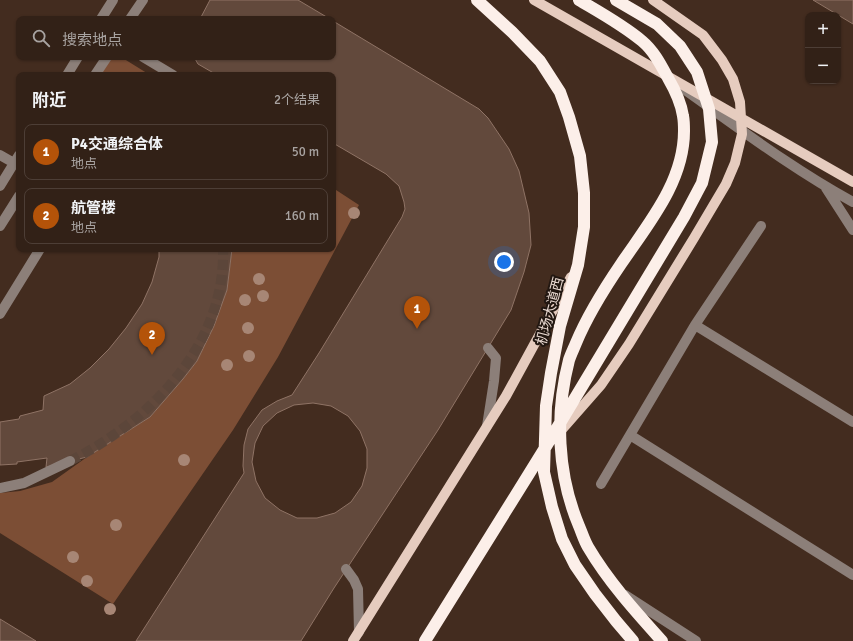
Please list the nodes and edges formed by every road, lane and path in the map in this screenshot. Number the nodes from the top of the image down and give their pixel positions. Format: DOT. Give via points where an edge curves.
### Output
graph roads {
  1 [pos="113,0"];
  2 [pos="143,0"];
  3 [pos="477,0"];
  4 [pos="534,0"];
  5 [pos="579,0"];
  6 [pos="616,0"];
  7 [pos="653,0"];
  8 [pos="103,16"];
  9 [pos="132,16"];
  10 [pos="76,60"];
  11 [pos="104,60"];
  12 [pos="148,60"];
  13 [pos="649,65"];
  14 [pos="69,72"];
  15 [pos="97,72"];
  16 [pos="168,72"];
  17 [pos="0,155"];
  18 [pos="16,159"];
  19 [pos="853,182"];
  20 [pos="0,186"];
  21 [pos="826,187"];
  22 [pos="16,201"];
  23 [pos="853,202"];
  24 [pos="0,226"];
  25 [pos="761,226"];
  26 [pos="853,230"];
  27 [pos="38,252"];
  28 [pos="578,265"];
  29 [pos="0,314"];
  30 [pos="695,324"];
  31 [pos="488,348"];
  32 [pos="853,422"];
  33 [pos="487,426"];
  34 [pos="630,435"];
  35 [pos="545,448"];
  36 [pos="70,461"];
  37 [pos="601,484"];
  38 [pos="0,488"];
  39 [pos="346,569"];
  40 [pos="853,575"];
  41 [pos="619,591"];
  42 [pos="356,636"];
  43 [pos="425,641"];
  44 [pos="633,641"];
  45 [pos="662,641"];
  46 [pos="696,641"];
  1 -- 8 [label="street"];
  2 -- 9 [label="street"];
  3 -- 28 [label="highway, 机场大道西" via="540,62 560,92 570,117 580,156 584,194 584,227"];
  4 -- 13 [label="main road"];
  5 -- 41 [label="highway" via="644,42 658,60 676,92 684,117 684,144 677,172 667,194 601,294 584,325 570,359 564,390 560,440 564,475 573,512 587,545"];
  6 -- 35 [label="highway" via="657,24 680,46 697,72 709,109 712,142 702,183 684,217"];
  7 -- 35 [label="main road" via="703,35 722,60 733,79 740,102 742,134 735,163 726,184 629,344 601,385"];
  10 -- 14 [label="street"];
  11 -- 15 [label="street"];
  12 -- 16 [label="street"];
  13 -- 19 [label="main road"];
  13 -- 21 [label="street" via="767,149"];
  17 -- 18 [label="street"];
  18 -- 20 [label="street"];
  21 -- 23 [label="street"];
  21 -- 26 [label="street"];
  22 -- 24 [label="street"];
  25 -- 30 [label="street"];
  27 -- 29 [label="street"];
  28 -- 33 [label="main road"];
  28 -- 44 [label="highway, 机场大道西" via="560,326 551,373 546,406 544,472 562,539 575,565"];
  30 -- 32 [label="street"];
  30 -- 34 [label="street"];
  31 -- 33 [label="street" via="496,358"];
  33 -- 42 [label="main road"];
  34 -- 37 [label="street"];
  34 -- 40 [label="street"];
  35 -- 43 [label="highway"];
  36 -- 38 [label="street" via="24,483"];
  39 -- 42 [label="street" via="358,589"];
  41 -- 45 [label="highway"];
  41 -- 46 [label="street"];
}
